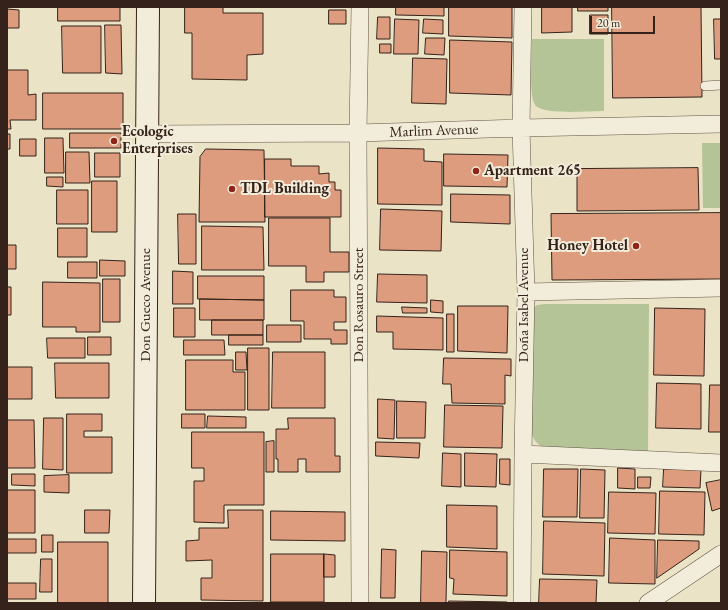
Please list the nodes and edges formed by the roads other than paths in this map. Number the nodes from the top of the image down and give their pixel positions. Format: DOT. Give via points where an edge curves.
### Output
graph roads {
  1 [pos="148,7"];
  2 [pos="360,7"];
  3 [pos="523,7"];
  4 [pos="721,85"];
  5 [pos="705,86"];
  6 [pos="721,124"];
  7 [pos="521,128"];
  8 [pos="358,133"];
  9 [pos="148,134"];
  10 [pos="721,288"];
  11 [pos="526,292"];
  12 [pos="523,454"];
  13 [pos="721,463"];
  14 [pos="721,554"];
  15 [pos="144,603"];
  16 [pos="360,603"];
  17 [pos="522,603"];
  18 [pos="648,603"];
  1 -- 9 [label="main road, Don Gueco Avenue"];
  2 -- 8 [label="street, Don Rosauro Street"];
  3 -- 7 [label="street, Doña Isabel Avenue"];
  4 -- 5 [label="lane"];
  6 -- 7 [label="street, Marlim Avenue"];
  7 -- 8 [label="street, Marlim Avenue"];
  7 -- 11 [label="street, Doña Isabel Avenue"];
  8 -- 9 [label="street, Marlim Avenue"];
  8 -- 16 [label="street, Don Rosauro Street"];
  9 -- 15 [label="main road, Don Gueco Avenue"];
  10 -- 11 [label="street"];
  11 -- 12 [label="street, Doña Isabel Avenue"];
  12 -- 13 [label="street"];
  12 -- 17 [label="street, Doña Isabel Avenue"];
  14 -- 18 [label="street"];
}
